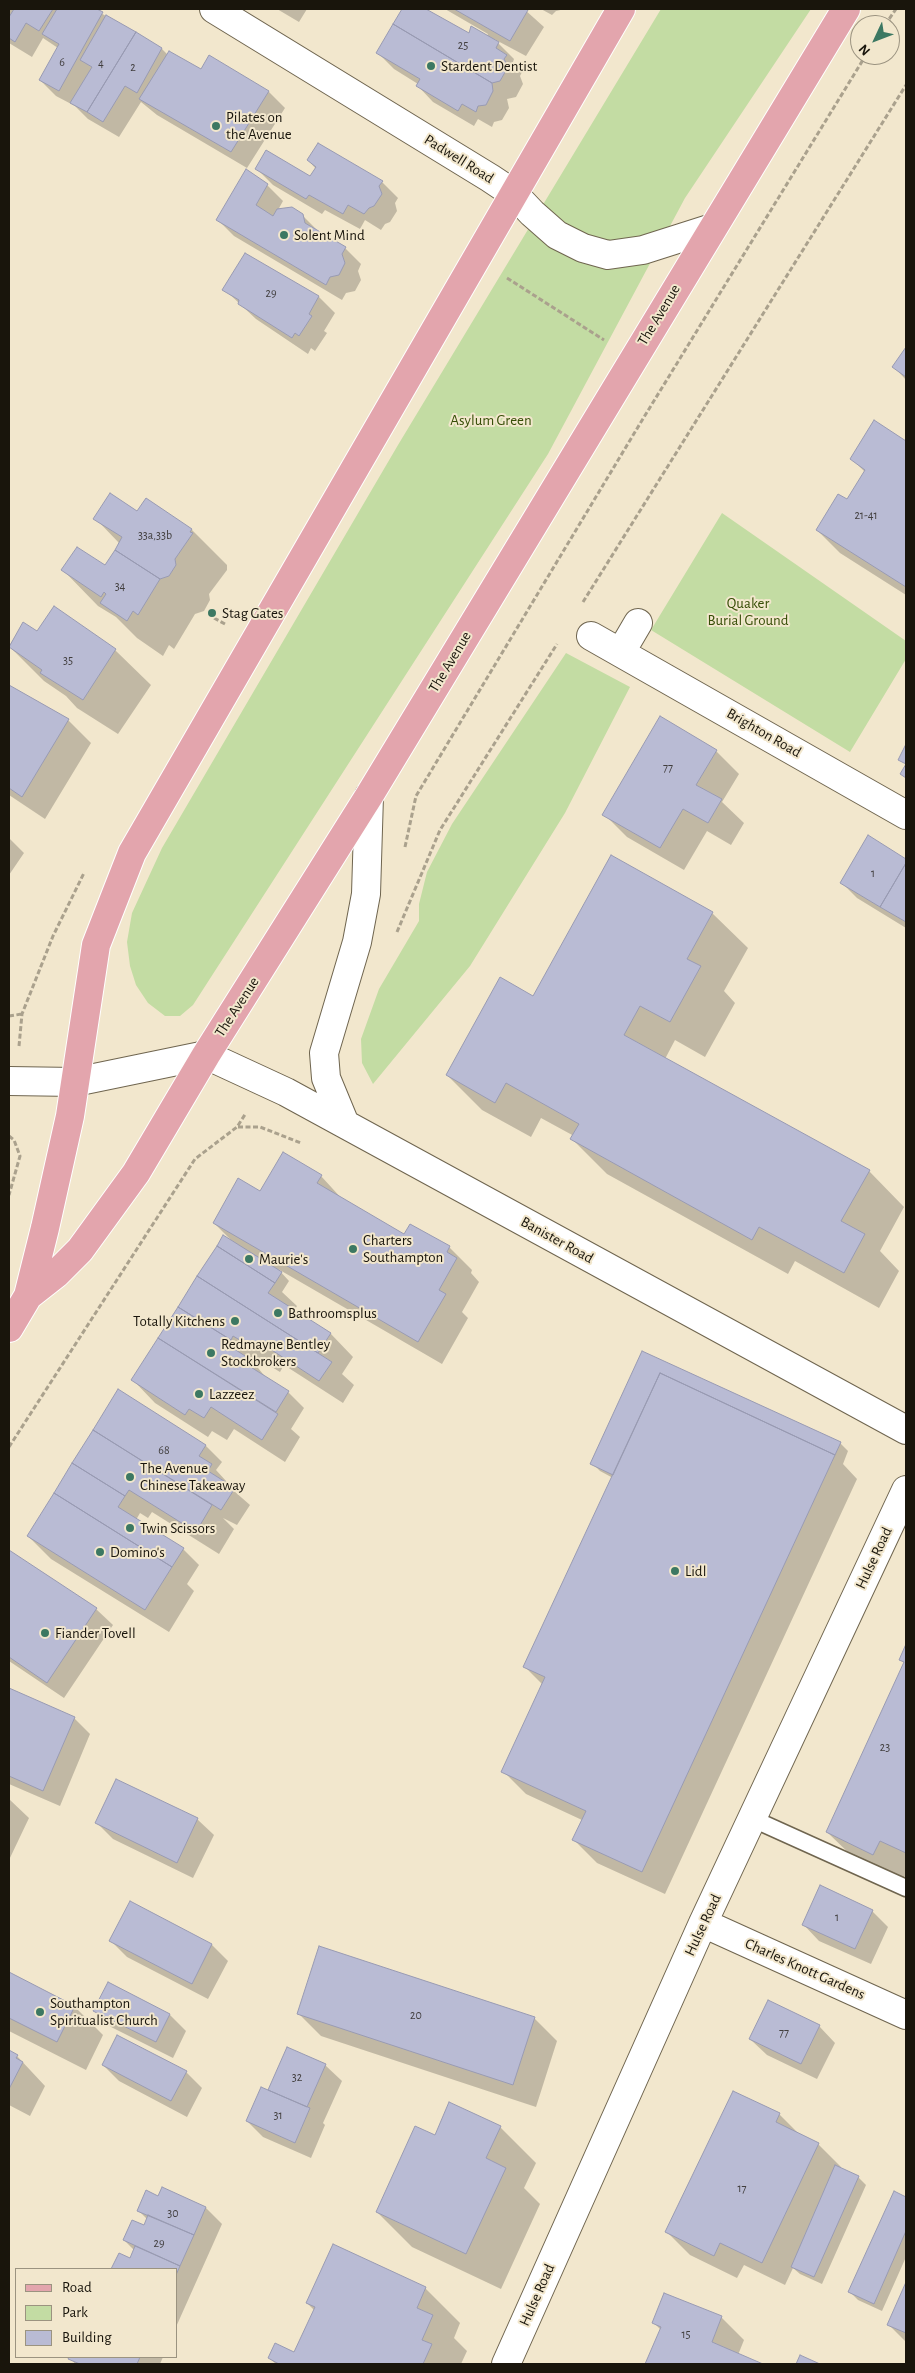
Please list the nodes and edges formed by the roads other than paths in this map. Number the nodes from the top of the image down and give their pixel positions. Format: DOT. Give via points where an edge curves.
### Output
graph roads {
  1 [pos="214,9"];
  2 [pos="621,9"];
  3 [pos="846,9"];
  4 [pos="514,194"];
  5 [pos="712,228"];
  6 [pos="638,623"];
  7 [pos="591,636"];
  8 [pos="621,652"];
  9 [pos="369,796"];
  10 [pos="906,815"];
  11 [pos="206,1056"];
  12 [pos="9,1081"];
  13 [pos="75,1082"];
  14 [pos="345,1124"];
  15 [pos="28,1296"];
  16 [pos="9,1328"];
  17 [pos="906,1430"];
  18 [pos="906,1490"];
  19 [pos="753,1819"];
  20 [pos="906,1888"];
  21 [pos="703,1923"];
  22 [pos="906,2015"];
  23 [pos="506,2364"];
  1 -- 4 [label="street, Padwell Road"];
  2 -- 4 [label="main road, The Avenue"];
  3 -- 5 [label="main road, The Avenue"];
  4 -- 5 [label="street, Padwell Road" via="557,235 583,248 608,255 643,250"];
  4 -- 13 [label="main road, The Avenue" via="132,853 96,945"];
  5 -- 9 [label="main road, The Avenue"];
  6 -- 8 [label="street"];
  7 -- 8 [label="street, Brighton Road"];
  8 -- 10 [label="street, Brighton Road"];
  9 -- 11 [label="main road, The Avenue"];
  9 -- 14 [label="street" via="366,894 357,942 324,1053 326,1078"];
  11 -- 13 [label="street"];
  11 -- 14 [label="street, Banister Road" via="286,1092"];
  11 -- 15 [label="main road, The Avenue" via="136,1174 80,1250"];
  12 -- 13 [label="street"];
  13 -- 15 [label="main road, The Avenue"];
  14 -- 17 [label="street, Banister Road"];
  15 -- 16 [label="main road, The Avenue"];
  18 -- 19 [label="street, Hulse Road"];
  19 -- 20 [label="lane"];
  19 -- 21 [label="street, Hulse Road"];
  21 -- 22 [label="street, Charles Knott Gardens"];
  21 -- 23 [label="street, Hulse Road"];
}
